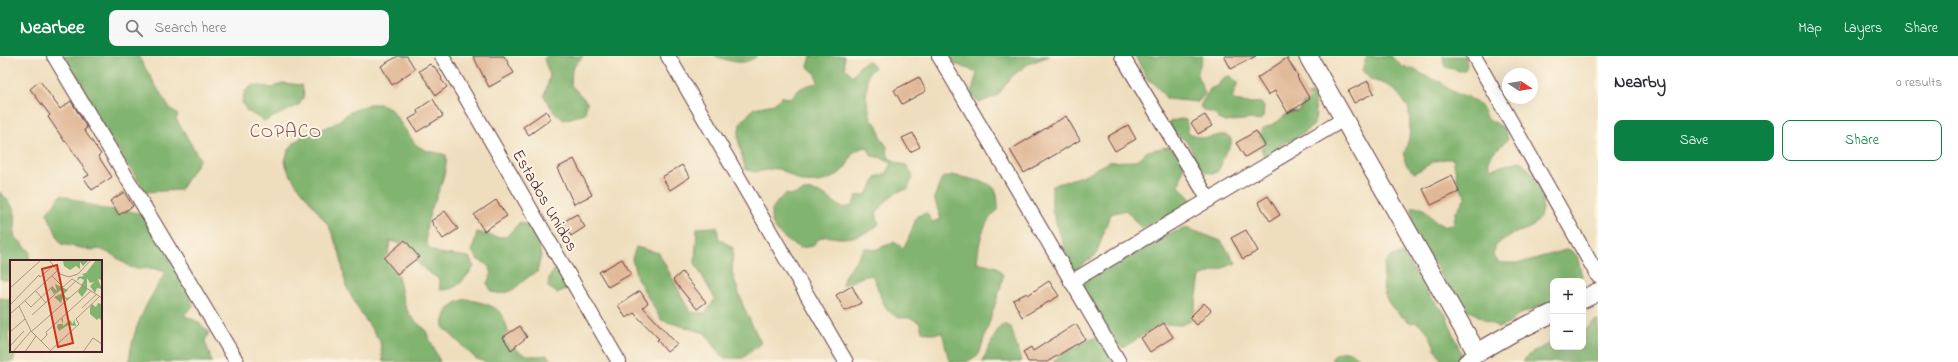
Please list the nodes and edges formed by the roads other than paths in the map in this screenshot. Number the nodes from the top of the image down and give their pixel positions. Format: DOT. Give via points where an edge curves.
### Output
graph roads {
  1 [pos="54,56"];
  2 [pos="442,56"];
  3 [pos="668,56"];
  4 [pos="939,56"];
  5 [pos="1122,56"];
  6 [pos="1308,56"];
  7 [pos="1474,56"];
  8 [pos="1344,119"];
  9 [pos="1209,200"];
  10 [pos="1598,276"];
  11 [pos="1071,282"];
  12 [pos="1598,292"];
  13 [pos="1586,298"];
  14 [pos="1551,314"];
  15 [pos="1471,358"];
  16 [pos="237,362"];
  17 [pos="619,362"];
  18 [pos="846,362"];
  19 [pos="1119,362"];
  1 -- 16 [label="street"];
  2 -- 17 [label="street, Estados Unidos"];
  3 -- 18 [label="street"];
  4 -- 11 [label="street"];
  5 -- 9 [label="street"];
  6 -- 8 [label="street"];
  7 -- 10 [label="street"];
  8 -- 9 [label="street"];
  8 -- 15 [label="street"];
  9 -- 11 [label="street"];
  11 -- 19 [label="street"];
  12 -- 13 [label="street"];
  14 -- 15 [label="street"];
}
